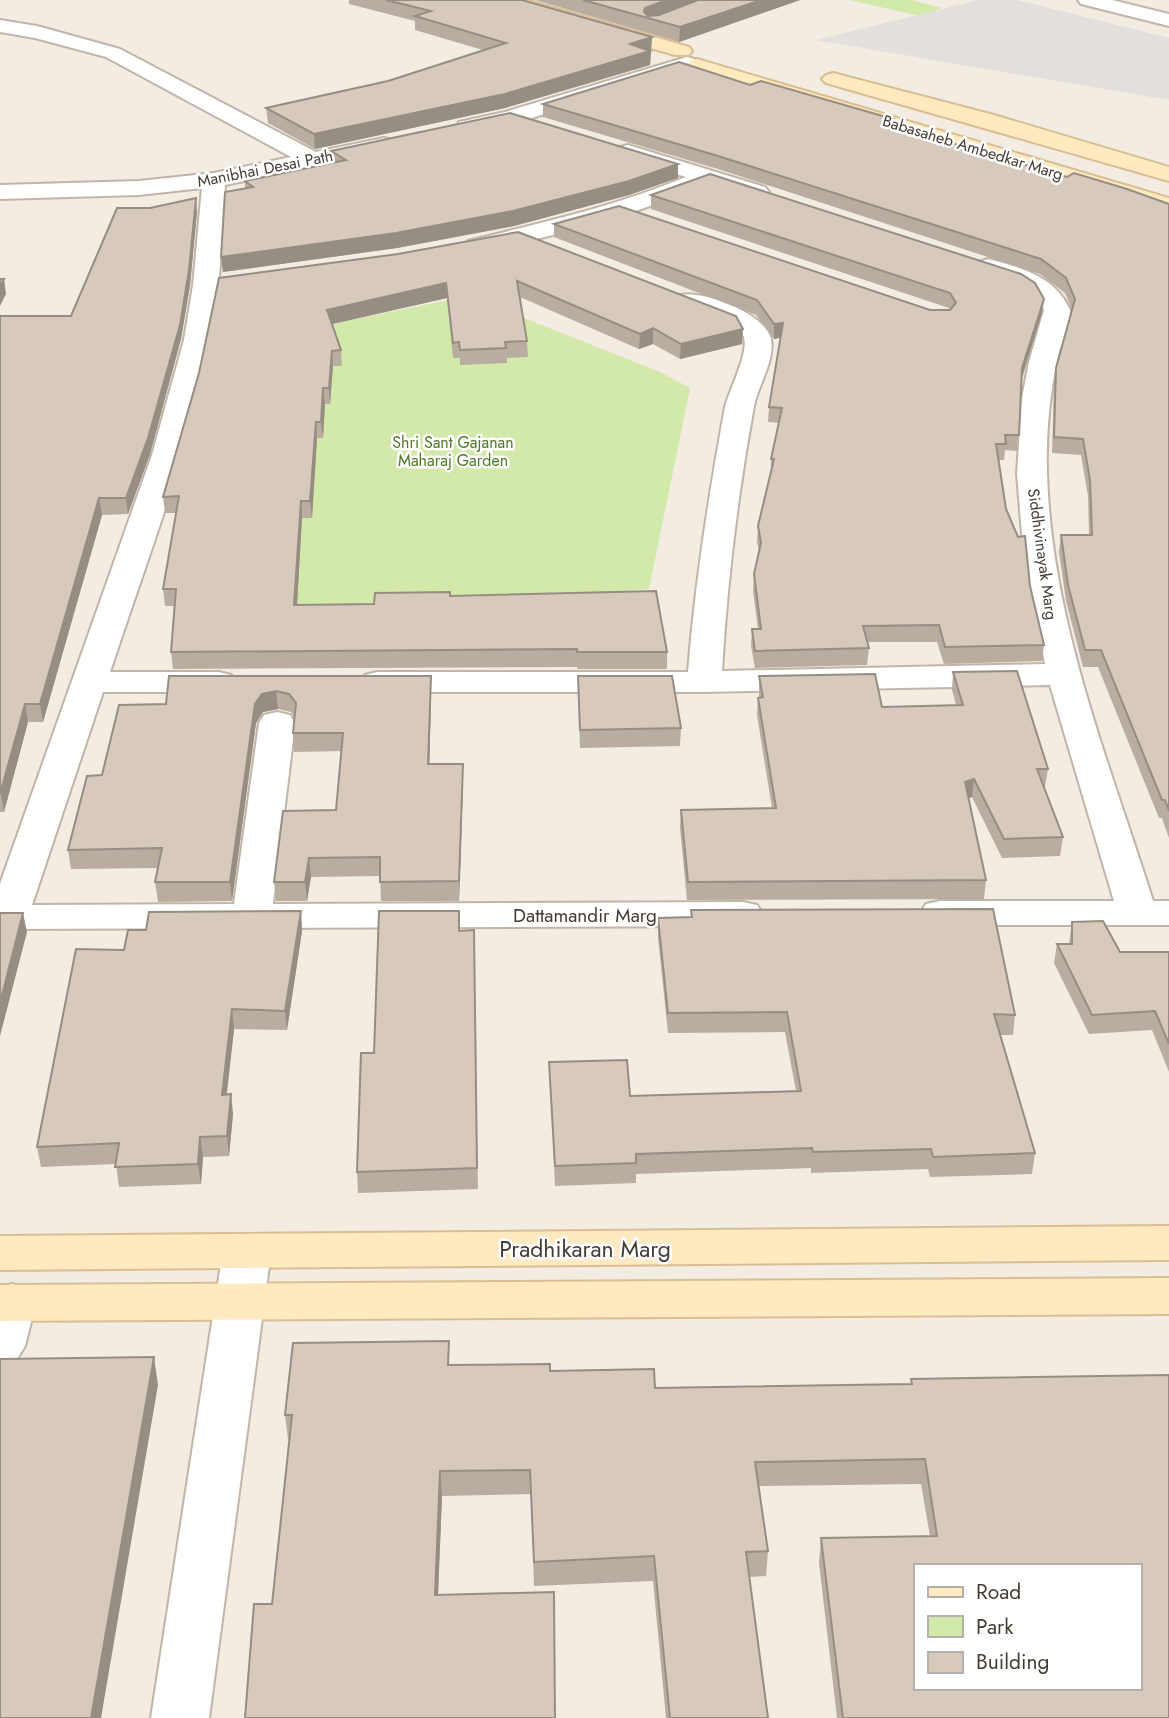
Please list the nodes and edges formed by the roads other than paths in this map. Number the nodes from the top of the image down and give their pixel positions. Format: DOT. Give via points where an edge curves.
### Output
graph roads {
  1 [pos="505,0"];
  2 [pos="573,0"];
  3 [pos="1088,0"];
  4 [pos="1169,20"];
  5 [pos="0,26"];
  6 [pos="695,53"];
  7 [pos="736,56"];
  8 [pos="813,74"];
  9 [pos="511,117"];
  10 [pos="550,129"];
  11 [pos="445,132"];
  12 [pos="405,140"];
  13 [pos="603,145"];
  14 [pos="313,160"];
  15 [pos="1169,174"];
  16 [pos="709,177"];
  17 [pos="214,180"];
  18 [pos="0,192"];
  19 [pos="786,202"];
  20 [pos="1169,206"];
  21 [pos="621,210"];
  22 [pos="658,222"];
  23 [pos="524,237"];
  24 [pos="458,250"];
  25 [pos="564,252"];
  26 [pos="966,260"];
  27 [pos="668,293"];
  28 [pos="1065,674"];
  29 [pos="88,682"];
  30 [pos="252,682"];
  31 [pos="348,682"];
  32 [pos="704,682"];
  33 [pos="277,723"];
  34 [pos="902,913"];
  35 [pos="1153,913"];
  36 [pos="778,914"];
  37 [pos="252,916"];
  38 [pos="4,917"];
  39 [pos="1169,1243"];
  40 [pos="247,1251"];
  41 [pos="0,1253"];
  42 [pos="1169,1296"];
  43 [pos="238,1301"];
  44 [pos="4,1317"];
  45 [pos="180,1718"];
  1 -- 6 [label="main road, Babasaheb Ambedkar Marg"];
  2 -- 6 [label="main road, Babasaheb Ambedkar Marg" via="669,29"];
  3 -- 4 [label="street"];
  5 -- 14 [label="street" via="113,53"];
  6 -- 7 [label="main road" via="724,64"];
  6 -- 9 [label="street"];
  6 -- 20 [label="main road, Babasaheb Ambedkar Marg"];
  8 -- 15 [label="main road, Babasaheb Ambedkar Marg"];
  9 -- 10 [label="street"];
  9 -- 11 [label="street"];
  12 -- 14 [label="street, Manibhai Desai Path"];
  13 -- 16 [label="street"];
  14 -- 17 [label="street, Manibhai Desai Path"];
  16 -- 19 [label="street"];
  16 -- 21 [label="street"];
  17 -- 18 [label="street, Manibhai Desai Path" via="139,188"];
  17 -- 29 [label="street" via="219,284 197,340 167,454"];
  21 -- 22 [label="street"];
  21 -- 23 [label="street"];
  23 -- 24 [label="street"];
  23 -- 25 [label="street"];
  26 -- 28 [label="street, Siddhivinayak Marg" via="1030,281 1054,301 1058,313 1037,383 1033,491 1046,596"];
  27 -- 32 [label="street" via="746,323 759,344 741,399 708,613"];
  28 -- 32 [label="street"];
  28 -- 35 [label="street, Siddhivinayak Marg"];
  29 -- 30 [label="street"];
  29 -- 38 [label="street"];
  31 -- 32 [label="street"];
  33 -- 37 [label="street"];
  34 -- 35 [label="street"];
  36 -- 37 [label="street, Dattamandir Marg"];
  37 -- 38 [label="street, Dattamandir Marg"];
  39 -- 40 [label="main road, Pradhikaran Marg"];
  40 -- 41 [label="main road, Pradhikaran Marg"];
  40 -- 43 [label="street"];
  42 -- 43 [label="main road"];
  43 -- 44 [label="main road"];
  43 -- 45 [label="street"];
}
